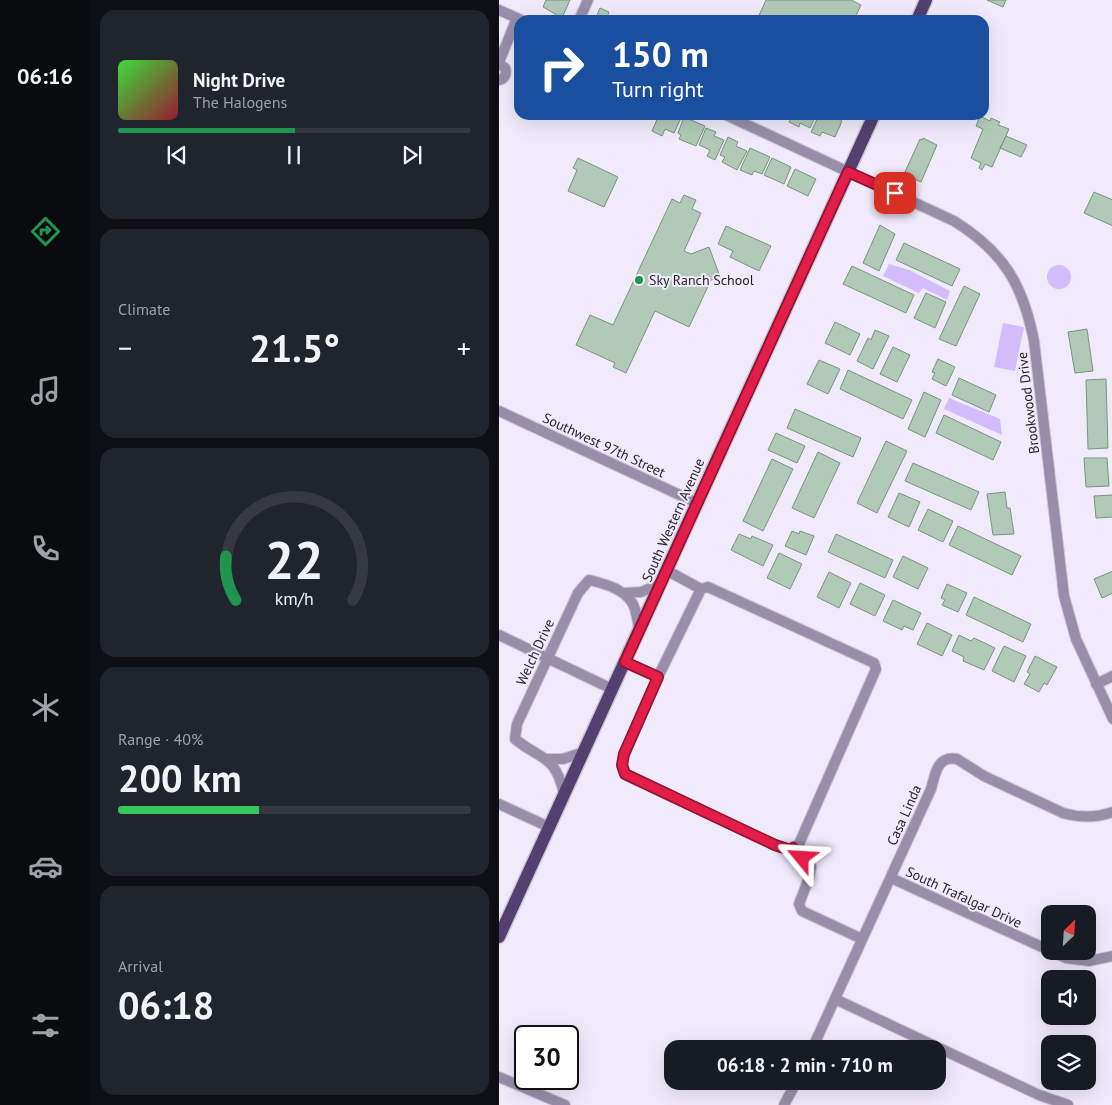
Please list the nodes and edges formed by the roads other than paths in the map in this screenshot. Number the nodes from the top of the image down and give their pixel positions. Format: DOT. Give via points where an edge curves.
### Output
graph roads {
  1 [pos="588,0"];
  2 [pos="926,0"];
  3 [pos="499,10"];
  4 [pos="581,15"];
  5 [pos="919,15"];
  6 [pos="514,17"];
  7 [pos="514,30"];
  8 [pos="499,63"];
  9 [pos="499,80"];
  10 [pos="737,120"];
  11 [pos="872,120"];
  12 [pos="848,172"];
  13 [pos="499,411"];
  14 [pos="697,503"];
  15 [pos="666,570"];
  16 [pos="660,584"];
  17 [pos="701,589"];
  18 [pos="624,593"];
  19 [pos="639,629"];
  20 [pos="499,635"];
  21 [pos="548,658"];
  22 [pos="625,662"];
  23 [pos="1112,676"];
  24 [pos="658,677"];
  25 [pos="1096,684"];
  26 [pos="612,689"];
  27 [pos="1112,719"];
  28 [pos="584,752"];
  29 [pos="547,759"];
  30 [pos="564,794"];
  31 [pos="499,804"];
  32 [pos="1112,812"];
  33 [pos="549,827"];
  34 [pos="793,848"];
  35 [pos="891,878"];
  36 [pos="499,937"];
  37 [pos="862,939"];
  38 [pos="1112,956"];
  39 [pos="835,999"];
  40 [pos="816,1040"];
  41 [pos="499,1077"];
  42 [pos="792,1090"];
  43 [pos="565,1105"];
  44 [pos="784,1105"];
  45 [pos="1068,1105"];
  1 -- 4 [label="street"];
  2 -- 5 [label="main road"];
  3 -- 6 [label="street"];
  7 -- 8 [label="street"];
  8 -- 9 [label="street" via="506,70"];
  10 -- 12 [label="street, Brookwood Drive"];
  11 -- 12 [label="main road, South Western Avenue"];
  12 -- 14 [label="main road, South Western Avenue"];
  12 -- 25 [label="street, Brookwood Drive" via="964,228 994,252 1019,290 1034,341 1064,596 1076,639"];
  13 -- 14 [label="street, Southwest 97th Street"];
  14 -- 15 [label="main road, South Western Avenue"];
  15 -- 16 [label="main road, South Western Avenue"];
  15 -- 17 [label="street"];
  16 -- 18 [label="street" via="641,592"];
  16 -- 19 [label="main road, South Western Avenue"];
  17 -- 24 [label="street"];
  17 -- 34 [label="street" via="708,587 874,663 872,678 799,844"];
  18 -- 19 [label="street" via="635,608"];
  18 -- 21 [label="street, Welch Drive" via="589,580 578,593"];
  19 -- 22 [label="main road, South Western Avenue"];
  20 -- 21 [label="street"];
  21 -- 26 [label="street"];
  21 -- 29 [label="street, Welch Drive" via="517,724 515,739 529,751"];
  22 -- 24 [label="street"];
  22 -- 26 [label="main road, South Western Avenue"];
  23 -- 25 [label="street"];
  24 -- 34 [label="street" via="624,754 622,765 625,774 775,845"];
  25 -- 27 [label="street, Brookwood Drive"];
  26 -- 28 [label="main road, South Western Avenue"];
  28 -- 29 [label="street" via="563,759"];
  28 -- 30 [label="main road, South Western Avenue"];
  29 -- 30 [label="street, Welch Drive" via="559,774"];
  30 -- 33 [label="main road, South Western Avenue"];
  31 -- 33 [label="street"];
  32 -- 35 [label="street, Casa Linda" via="1074,816 984,776 957,759 947,758 937,767 931,789"];
  33 -- 36 [label="main road, South Western Avenue"];
  34 -- 37 [label="street" via="811,867 799,904 802,911"];
  35 -- 37 [label="street, Casa Linda"];
  35 -- 38 [label="street, South Trafalgar Drive" via="1066,958 1089,961"];
  37 -- 39 [label="street, Casa Linda"];
  39 -- 40 [label="street, Casa Linda"];
  39 -- 45 [label="street" via="1039,1095"];
  41 -- 43 [label="street"];
  42 -- 44 [label="street"];
}
